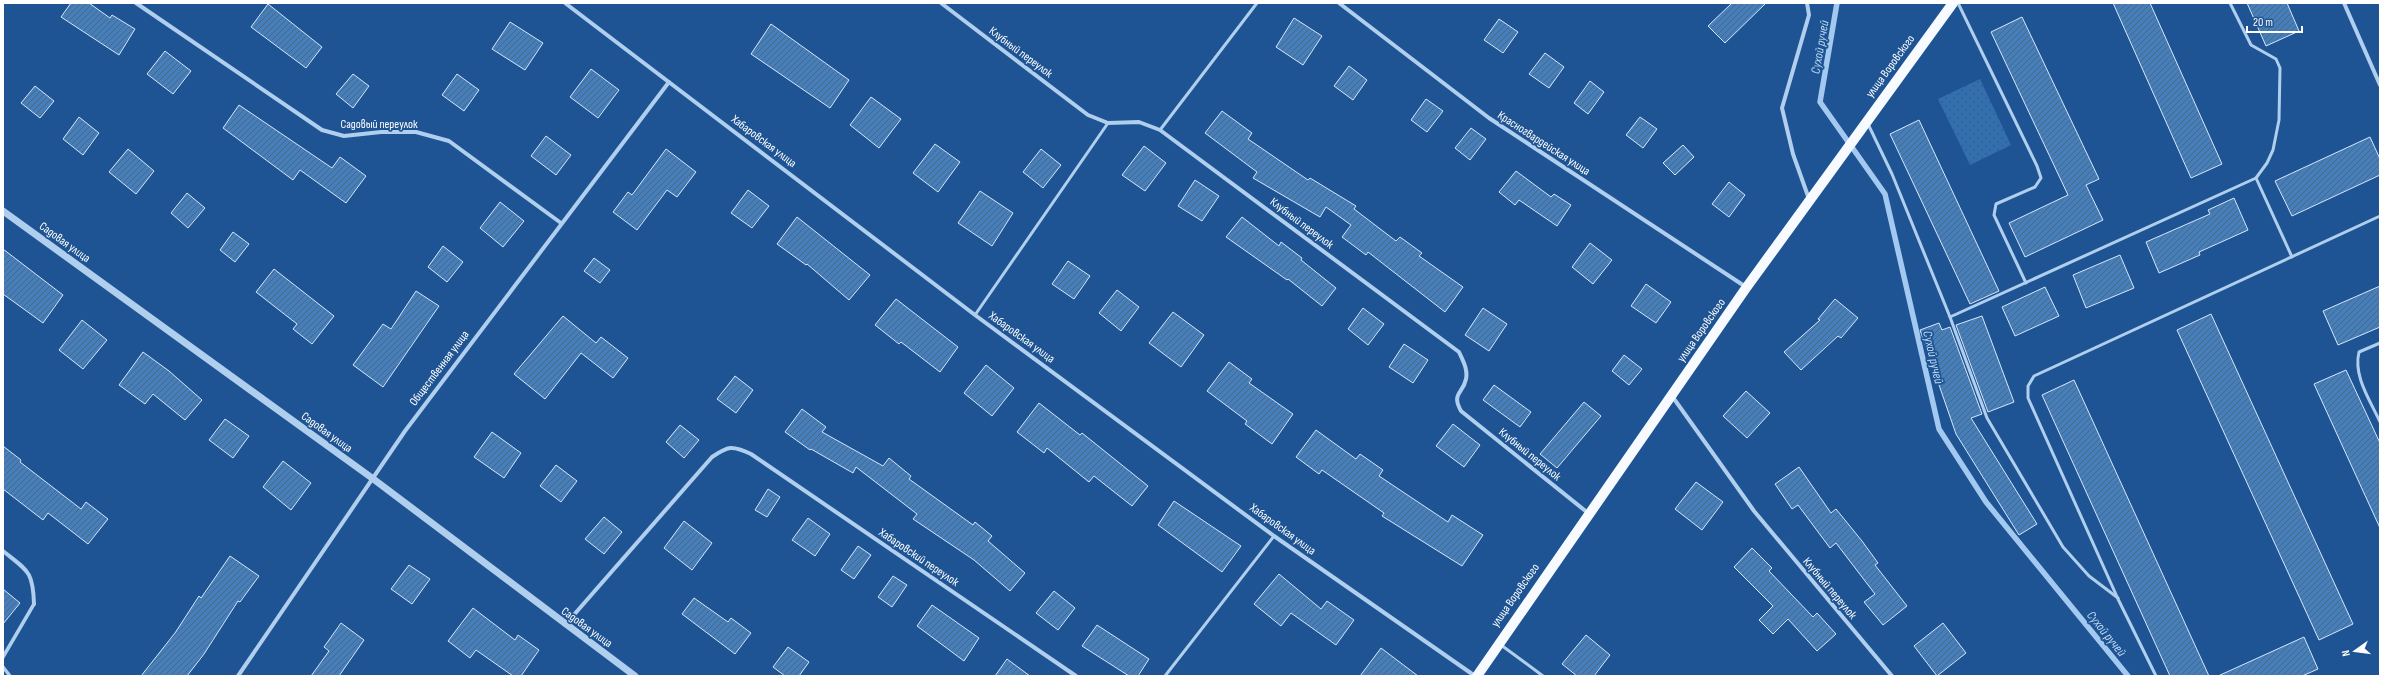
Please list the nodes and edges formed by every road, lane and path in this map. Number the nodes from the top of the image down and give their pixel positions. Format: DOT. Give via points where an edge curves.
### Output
graph roads {
  1 [pos="136,3"];
  2 [pos="565,3"];
  3 [pos="941,3"];
  4 [pos="1257,3"];
  5 [pos="1339,3"];
  6 [pos="1807,3"];
  7 [pos="1953,3"];
  8 [pos="1958,3"];
  9 [pos="2230,3"];
  10 [pos="2344,3"];
  11 [pos="669,82"];
  12 [pos="2380,85"];
  13 [pos="1867,120"];
  14 [pos="1108,123"];
  15 [pos="1160,130"];
  16 [pos="2256,178"];
  17 [pos="1809,199"];
  18 [pos="3,211"];
  19 [pos="2380,216"];
  20 [pos="561,223"];
  21 [pos="2292,257"];
  22 [pos="2026,283"];
  23 [pos="1746,288"];
  24 [pos="975,315"];
  25 [pos="1950,317"];
  26 [pos="2380,342"];
  27 [pos="1671,395"];
  28 [pos="2380,422"];
  29 [pos="372,478"];
  30 [pos="1588,514"];
  31 [pos="1274,536"];
  32 [pos="3,551"];
  33 [pos="2118,599"];
  34 [pos="34,604"];
  35 [pos="565,625"];
  36 [pos="1498,643"];
  37 [pos="3,656"];
  38 [pos="3,667"];
  39 [pos="10,676"];
  40 [pos="238,676"];
  41 [pos="635,676"];
  42 [pos="1076,676"];
  43 [pos="1166,676"];
  44 [pos="1476,676"];
  45 [pos="1543,676"];
  46 [pos="1892,676"];
  47 [pos="2156,676"];
  1 -- 20 [label="street, Садовый переулок" via="322,130 344,136 416,132 449,141"];
  2 -- 11 [label="street, Хабаровская улица"];
  3 -- 14 [label="street, Клубный переулок" via="1088,115"];
  4 -- 15 [label="lane"];
  5 -- 23 [label="street, Красногвардейская улица" via="1489,118"];
  6 -- 17 [label="street" via="1809,15 1782,108 1793,154"];
  7 -- 13 [label="main road, улица Воровского"];
  8 -- 22 [label="lane" via="2041,178 2035,187 1996,204 1994,216"];
  9 -- 16 [label="lane" via="2251,45 2276,59 2280,68 2279,120 2273,150"];
  10 -- 12 [label="street"];
  11 -- 20 [label="street, Общественная улица"];
  11 -- 24 [label="street, Хабаровская улица"];
  13 -- 17 [label="main road, улица Воровского"];
  13 -- 25 [label="lane" via="1892,174"];
  14 -- 15 [label="street, Клубный переулок" via="1139,122"];
  14 -- 24 [label="lane"];
  15 -- 30 [label="street, Клубный переулок" via="1459,352 1466,368 1466,381 1457,396 1461,411"];
  16 -- 21 [label="lane"];
  16 -- 22 [label="lane"];
  17 -- 23 [label="main road, улица Воровского"];
  18 -- 29 [label="street, Садовая улица"];
  19 -- 21 [label="lane"];
  20 -- 29 [label="street, Общественная улица"];
  21 -- 33 [label="lane" via="2034,376 2028,386 2028,398"];
  22 -- 25 [label="lane"];
  23 -- 27 [label="main road, улица Воровского"];
  24 -- 31 [label="street, Хабаровская улица"];
  25 -- 33 [label="lane" via="1987,418 2059,540 2089,576"];
  26 -- 28 [label="lane" via="2359,352 2356,363"];
  27 -- 30 [label="main road, улица Воровского"];
  27 -- 46 [label="street, Клубный переулок" via="1754,511"];
  29 -- 35 [label="street, Садовая улица"];
  29 -- 40 [label="street, Общественная улица"];
  30 -- 36 [label="main road, улица Воровского"];
  31 -- 43 [label="lane"];
  31 -- 44 [label="street, Хабаровская улица"];
  32 -- 34 [label="street" via="27,570 33,582"];
  33 -- 47 [label="lane"];
  34 -- 37 [label="street"];
  35 -- 41 [label="street, Садовая улица"];
  35 -- 42 [label="street, Хабаровский переулок" via="712,457 726,447 738,448"];
  36 -- 44 [label="main road, улица Воровского"];
  36 -- 45 [label="lane"];
  38 -- 39 [label="street"];
}
